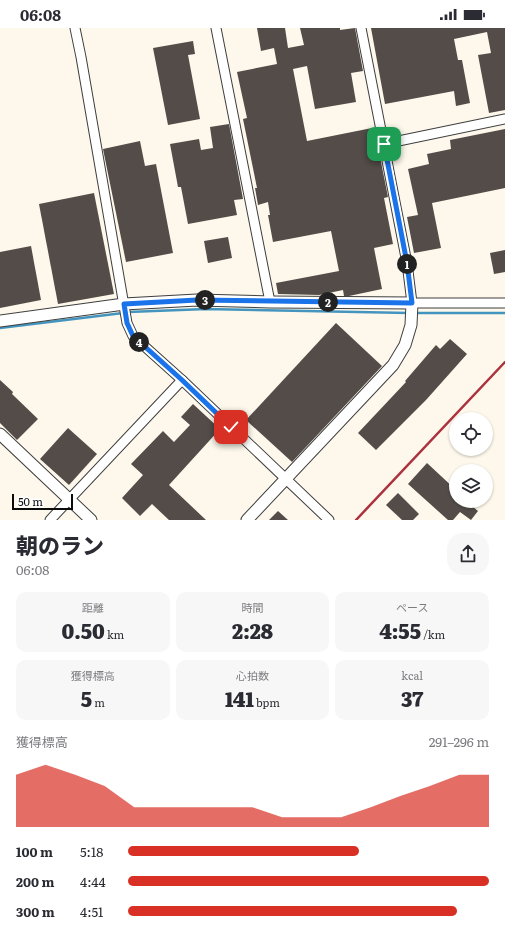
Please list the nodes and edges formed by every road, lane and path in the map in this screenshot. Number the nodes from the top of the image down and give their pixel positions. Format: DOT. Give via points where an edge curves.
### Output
graph roads {
  1 [pos="75,28"];
  2 [pos="216,28"];
  3 [pos="361,28"];
  4 [pos="505,119"];
  5 [pos="384,144"];
  6 [pos="270,302"];
  7 [pos="412,303"];
  8 [pos="505,303"];
  9 [pos="124,304"];
  10 [pos="0,321"];
  11 [pos="182,380"];
  12 [pos="0,434"];
  13 [pos="286,480"];
  14 [pos="70,499"];
  15 [pos="50,520"];
  16 [pos="91,520"];
  17 [pos="247,520"];
  18 [pos="329,520"];
  1 -- 9 [label="street"];
  2 -- 6 [label="street"];
  3 -- 5 [label="street"];
  4 -- 5 [label="street"];
  5 -- 7 [label="street" via="407,263"];
  6 -- 7 [label="street"];
  6 -- 9 [label="street" via="197,300"];
  7 -- 8 [label="street"];
  7 -- 13 [label="street" via="411,325 406,346 393,365"];
  9 -- 10 [label="street"];
  9 -- 11 [label="street" via="127,323 133,336"];
  11 -- 13 [label="street"];
  11 -- 14 [label="street"];
  12 -- 14 [label="street"];
  13 -- 17 [label="street"];
  13 -- 18 [label="street"];
  14 -- 15 [label="street"];
  14 -- 16 [label="street"];
}
